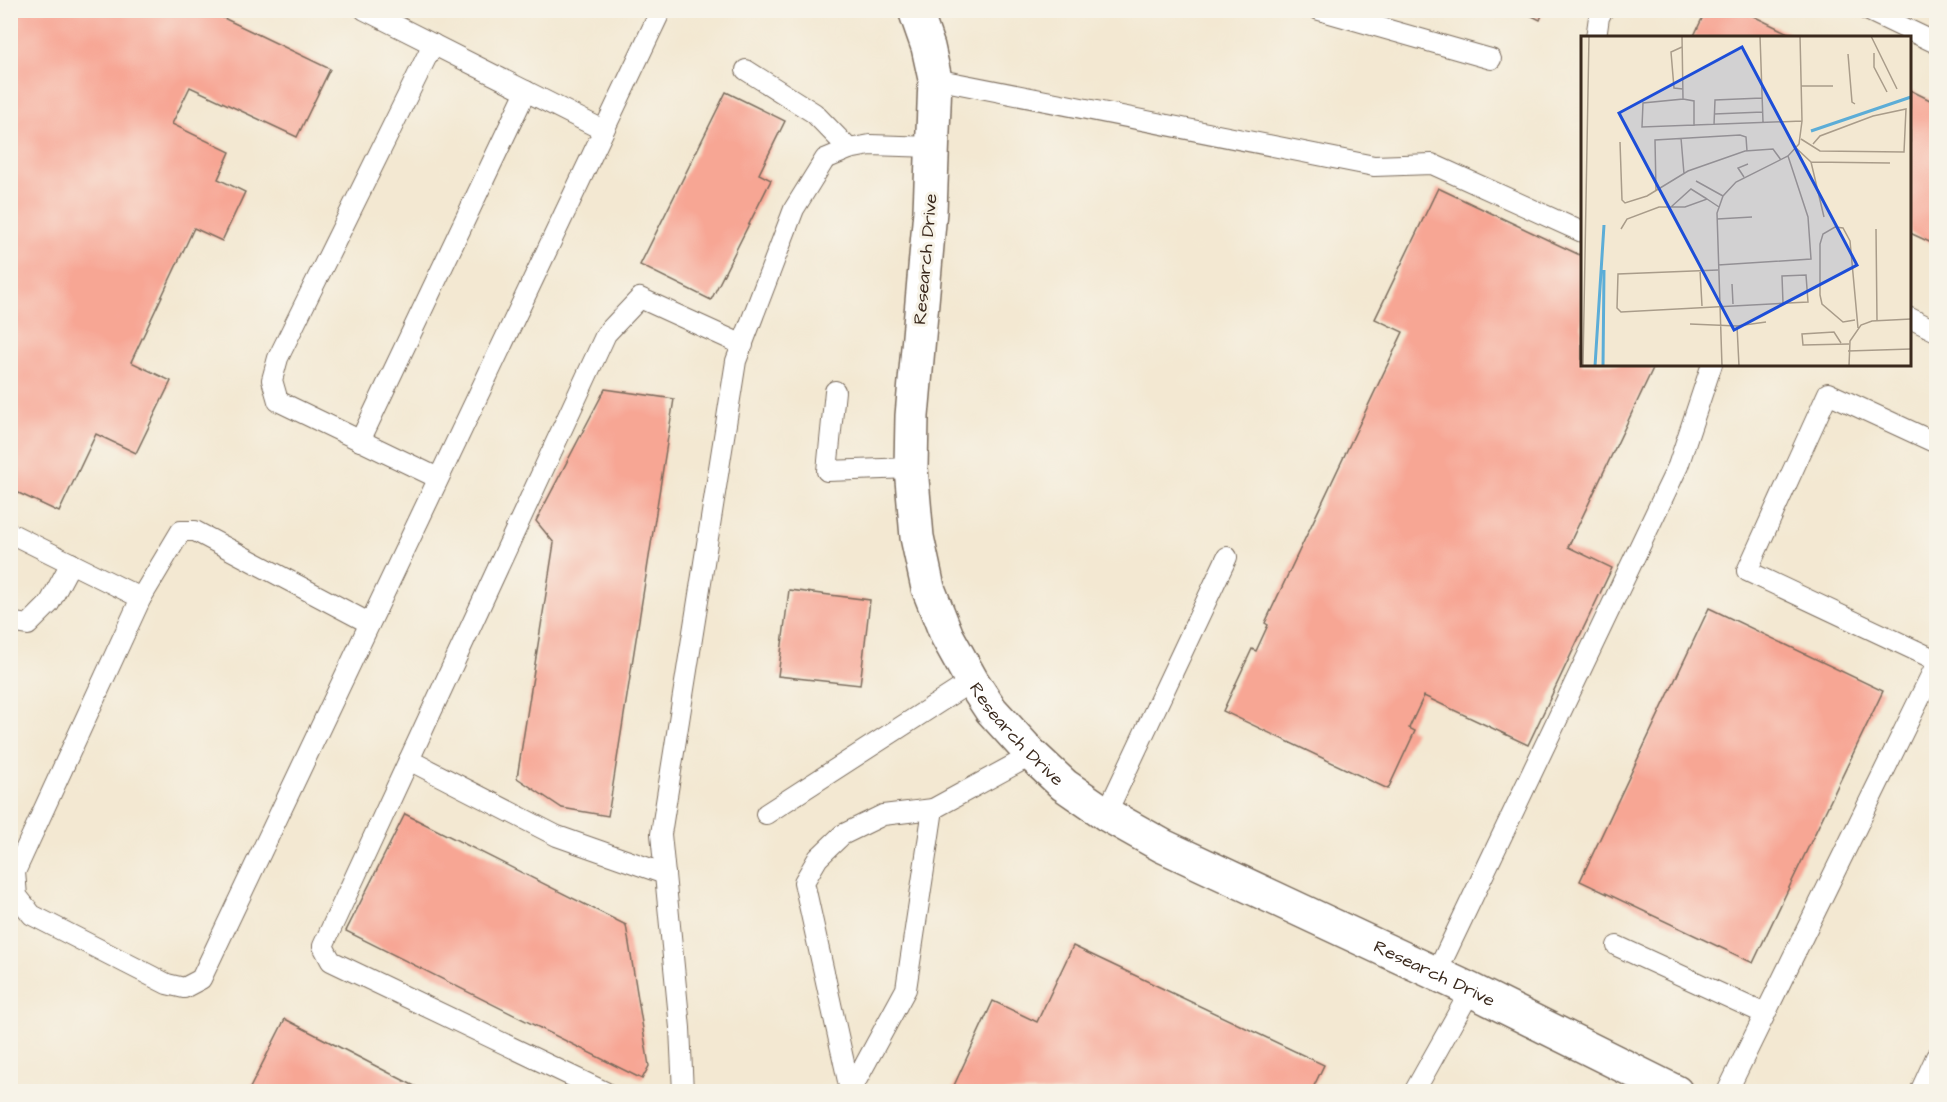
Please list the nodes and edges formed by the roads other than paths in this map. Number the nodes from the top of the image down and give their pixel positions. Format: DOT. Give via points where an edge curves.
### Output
graph roads {
  1 [pos="365,10"];
  2 [pos="661,10"];
  3 [pos="915,10"];
  4 [pos="1319,10"];
  5 [pos="1603,10"];
  6 [pos="1867,10"];
  7 [pos="1596,36"];
  8 [pos="1936,43"];
  9 [pos="433,44"];
  10 [pos="1491,59"];
  11 [pos="746,70"];
  12 [pos="935,79"];
  13 [pos="526,91"];
  14 [pos="603,130"];
  15 [pos="933,147"];
  16 [pos="849,149"];
  17 [pos="1581,232"];
  18 [pos="1911,318"];
  19 [pos="1936,331"];
  20 [pos="743,345"];
  21 [pos="1711,366"];
  22 [pos="835,391"];
  23 [pos="360,441"];
  24 [pos="1936,443"];
  25 [pos="911,468"];
  26 [pos="438,478"];
  27 [pos="10,533"];
  28 [pos="1227,557"];
  29 [pos="71,563"];
  30 [pos="141,598"];
  31 [pos="369,623"];
  32 [pos="19,624"];
  33 [pos="1936,660"];
  34 [pos="1936,665"];
  35 [pos="972,681"];
  36 [pos="1032,755"];
  37 [pos="409,760"];
  38 [pos="933,809"];
  39 [pos="766,814"];
  40 [pos="1106,814"];
  41 [pos="665,874"];
  42 [pos="1617,946"];
  43 [pos="1436,974"];
  44 [pos="1471,990"];
  45 [pos="1765,1014"];
  46 [pos="1935,1065"];
  47 [pos="850,1091"];
  48 [pos="604,1092"];
  49 [pos="683,1092"];
  50 [pos="1414,1092"];
  51 [pos="1676,1092"];
  52 [pos="1727,1092"];
  53 [pos="1920,1092"];
  1 -- 9 [label="lane"];
  2 -- 14 [label="lane"];
  3 -- 12 [label="street, Research Drive"];
  4 -- 10 [label="lane"];
  5 -- 7 [label="lane"];
  6 -- 8 [label="lane"];
  9 -- 13 [label="lane"];
  9 -- 23 [label="lane" via="278,358 272,380 278,401"];
  11 -- 16 [label="lane" via="814,113"];
  12 -- 15 [label="street, Research Drive"];
  12 -- 17 [label="lane" via="1374,166 1432,164"];
  13 -- 14 [label="lane"];
  13 -- 23 [label="lane"];
  14 -- 26 [label="lane"];
  15 -- 16 [label="lane" via="870,145"];
  15 -- 25 [label="street, Research Drive"];
  16 -- 20 [label="lane" via="825,159 794,209"];
  18 -- 19 [label="lane"];
  20 -- 37 [label="lane" via="640,298 606,334"];
  20 -- 41 [label="lane" via="736,361 661,834"];
  21 -- 43 [label="lane" via="1678,466"];
  22 -- 25 [label="lane" via="827,471"];
  23 -- 26 [label="lane"];
  24 -- 33 [label="lane" via="1828,393 1747,571"];
  25 -- 35 [label="street, Research Drive" via="917,537 928,588 947,636"];
  26 -- 31 [label="lane"];
  27 -- 29 [label="lane"];
  28 -- 40 [label="lane"];
  29 -- 30 [label="lane"];
  29 -- 32 [label="lane" via="50,604"];
  30 -- 31 [label="lane" via="181,531 195,531"];
  30 -- 31 [label="lane" via="15,872 17,896 32,915 167,984 184,988 201,979"];
  34 -- 45 [label="lane"];
  35 -- 36 [label="street, Research Drive" via="991,710"];
  35 -- 39 [label="lane"];
  36 -- 38 [label="lane"];
  36 -- 40 [label="street, Research Drive" via="1064,785"];
  37 -- 41 [label="lane" via="557,836"];
  37 -- 48 [label="lane" via="323,946 331,961"];
  38 -- 47 [label="lane" via="906,989"];
  38 -- 47 [label="lane" via="883,814 842,835 818,858 804,882"];
  40 -- 43 [label="street, Research Drive" via="1163,846"];
  41 -- 49 [label="lane"];
  42 -- 45 [label="lane"];
  43 -- 44 [label="street, Research Drive"];
  44 -- 50 [label="lane"];
  44 -- 51 [label="street, Research Drive"];
  45 -- 52 [label="lane"];
  46 -- 53 [label="lane"];
}
